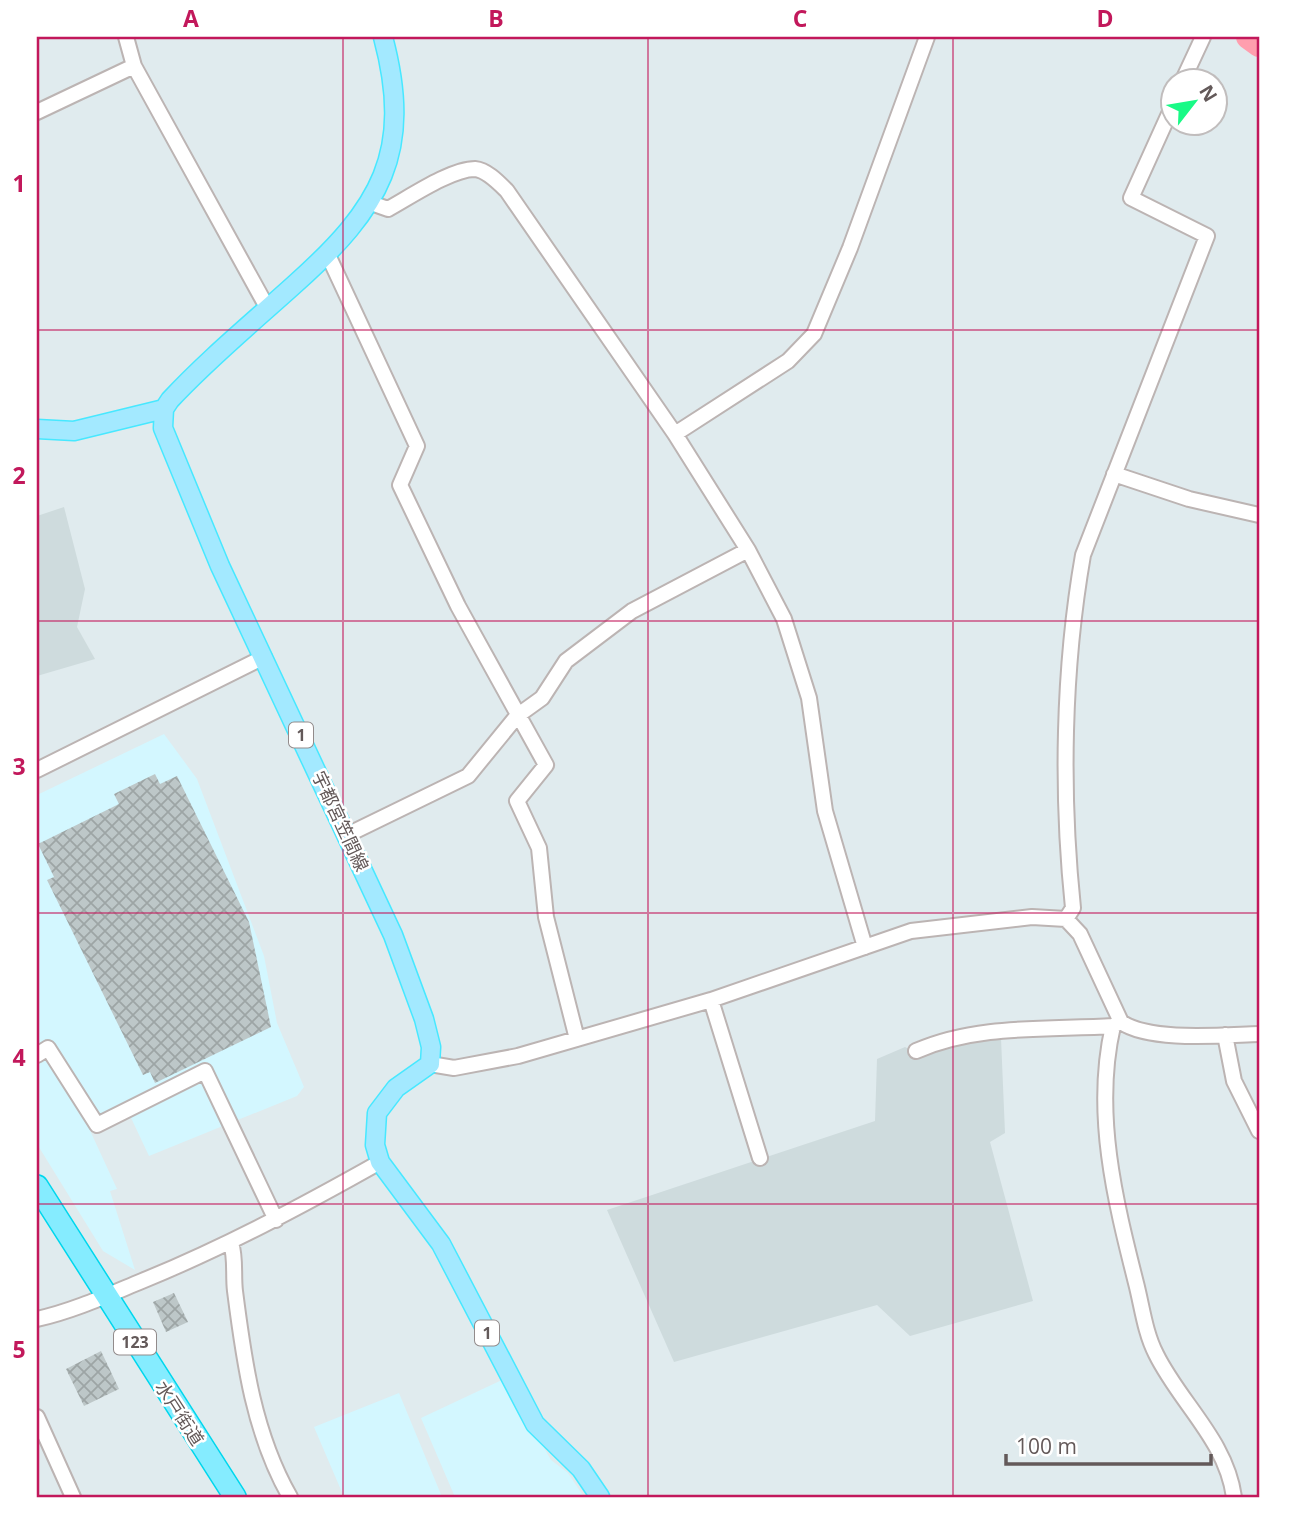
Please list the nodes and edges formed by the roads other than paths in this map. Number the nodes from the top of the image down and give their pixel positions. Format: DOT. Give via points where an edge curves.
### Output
graph roads {
  1 [pos="126,37"];
  2 [pos="383,37"];
  3 [pos="927,37"];
  4 [pos="1203,37"];
  5 [pos="134,66"];
  6 [pos="1190,66"];
  7 [pos="37,112"];
  8 [pos="1160,134"];
  9 [pos="371,203"];
  10 [pos="328,255"];
  11 [pos="268,309"];
  12 [pos="164,409"];
  13 [pos="37,429"];
  14 [pos="675,434"];
  15 [pos="1114,474"];
  16 [pos="1259,514"];
  17 [pos="748,550"];
  18 [pos="264,657"];
  19 [pos="517,716"];
  20 [pos="37,770"];
  21 [pos="347,835"];
  22 [pos="1066,919"];
  23 [pos="865,947"];
  24 [pos="710,1000"];
  25 [pos="1117,1024"];
  26 [pos="1259,1034"];
  27 [pos="1224,1035"];
  28 [pos="577,1038"];
  29 [pos="916,1051"];
  30 [pos="37,1055"];
  31 [pos="430,1064"];
  32 [pos="1259,1131"];
  33 [pos="760,1158"];
  34 [pos="380,1162"];
  35 [pos="37,1186"];
  36 [pos="276,1220"];
  37 [pos="231,1242"];
  38 [pos="108,1296"];
  39 [pos="37,1319"];
  40 [pos="37,1418"];
  41 [pos="73,1497"];
  42 [pos="235,1497"];
  43 [pos="290,1497"];
  44 [pos="600,1497"];
  45 [pos="1234,1497"];
  1 -- 5 [label="street"];
  2 -- 9 [label="main road" via="394,86 393,139"];
  3 -- 14 [label="street" via="814,334 788,361"];
  4 -- 6 [label="street"];
  5 -- 7 [label="street"];
  5 -- 11 [label="street"];
  8 -- 15 [label="street" via="1131,198 1208,236"];
  9 -- 10 [label="main road"];
  9 -- 14 [label="street" via="388,209 457,172 477,169 491,176 507,191"];
  10 -- 11 [label="main road"];
  10 -- 19 [label="street" via="416,446 400,485"];
  11 -- 12 [label="main road"];
  12 -- 13 [label="main road" via="74,431"];
  12 -- 18 [label="main road, 宇都宮笠間線 / 1" via="163,428 189,495"];
  14 -- 17 [label="street"];
  15 -- 16 [label="street" via="1189,499"];
  15 -- 22 [label="street" via="1083,555 1073,610 1065,825 1073,908"];
  17 -- 19 [label="street" via="632,611 566,661 542,698"];
  17 -- 23 [label="street" via="784,619 809,698 825,811"];
  18 -- 20 [label="street"];
  18 -- 21 [label="main road, 宇都宮笠間線 / 1"];
  19 -- 21 [label="street" via="468,776"];
  19 -- 28 [label="street" via="546,765 517,801 539,848 546,917"];
  21 -- 31 [label="main road, 宇都宮笠間線 / 1" via="393,935 424,1019"];
  22 -- 23 [label="street" via="1032,917 911,931"];
  22 -- 25 [label="street" via="1080,934"];
  23 -- 24 [label="street"];
  24 -- 28 [label="street"];
  24 -- 33 [label="street"];
  25 -- 27 [label="street" via="1152,1035"];
  25 -- 29 [label="street" via="970,1033"];
  25 -- 45 [label="street" via="1107,1070 1106,1128 1113,1194 1152,1345 1220,1454"];
  26 -- 27 [label="street"];
  27 -- 32 [label="street" via="1234,1081"];
  28 -- 31 [label="street" via="483,1064 454,1068"];
  30 -- 36 [label="street" via="48,1048 97,1125 205,1071"];
  31 -- 34 [label="main road" via="396,1088 377,1114 375,1145"];
  34 -- 36 [label="street"];
  34 -- 44 [label="main road, 1" via="441,1244 536,1424 581,1469"];
  35 -- 38 [label="highway, 水戸街道 / 123"];
  36 -- 37 [label="street"];
  37 -- 38 [label="street"];
  37 -- 43 [label="street" via="234,1289 256,1415 272,1466"];
  38 -- 39 [label="street"];
  38 -- 42 [label="highway, 水戸街道 / 123"];
  40 -- 41 [label="street"];
}
